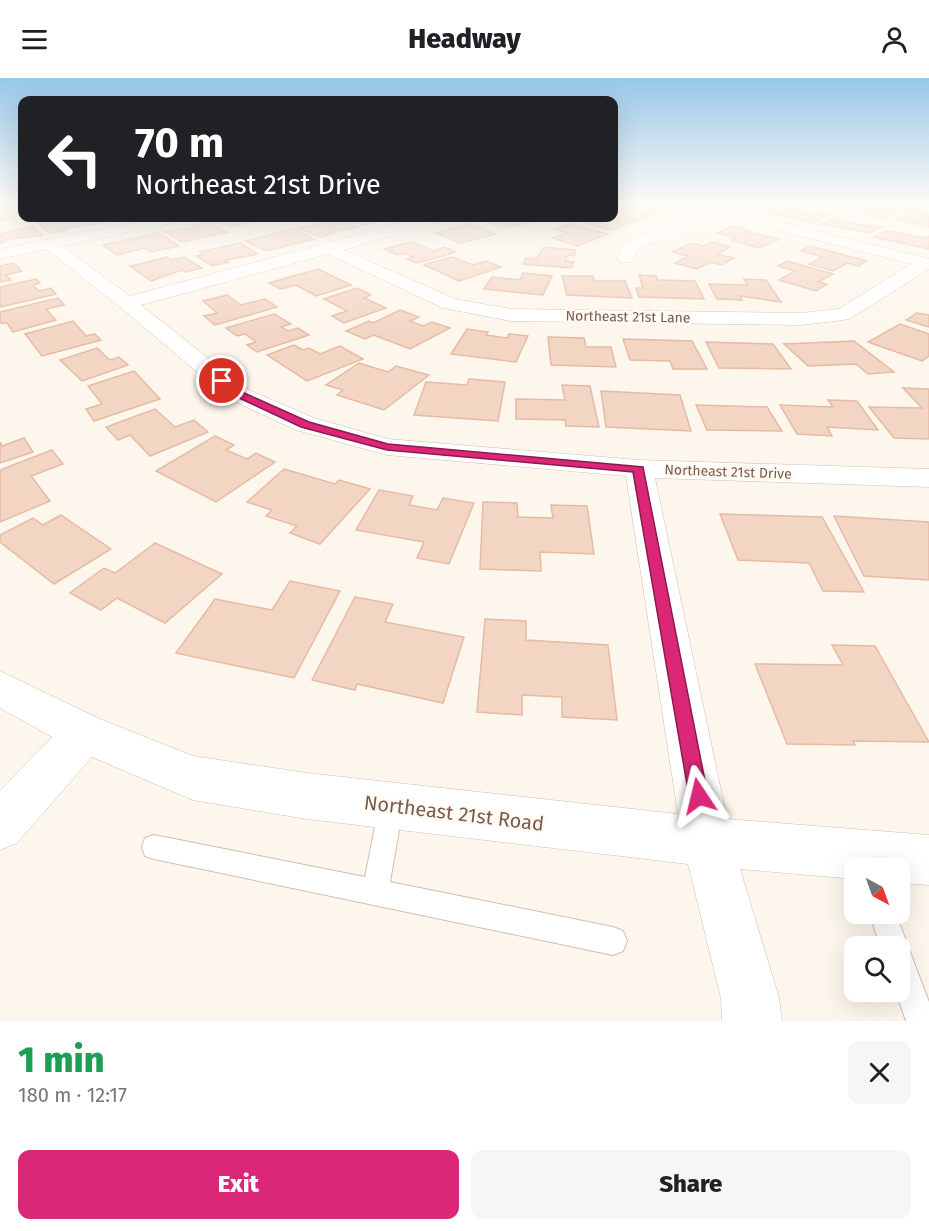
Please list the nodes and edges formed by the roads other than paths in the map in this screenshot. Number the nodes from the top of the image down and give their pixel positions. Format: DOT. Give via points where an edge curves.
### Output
graph roads {
  1 [pos="35,247"];
  2 [pos="54,247"];
  3 [pos="336,247"];
  4 [pos="630,247"];
  5 [pos="862,247"];
  6 [pos="329,249"];
  7 [pos="0,254"];
  8 [pos="625,258"];
  9 [pos="927,263"];
  10 [pos="127,303"];
  11 [pos="639,469"];
  12 [pos="929,478"];
  13 [pos="0,687"];
  14 [pos="85,733"];
  15 [pos="391,806"];
  16 [pos="0,826"];
  17 [pos="707,842"];
  18 [pos="154,847"];
  19 [pos="844,859"];
  20 [pos="910,860"];
  21 [pos="929,860"];
  22 [pos="375,892"];
  23 [pos="613,940"];
  24 [pos="910,990"];
  25 [pos="752,1021"];
  26 [pos="921,1021"];
  1 -- 7 [label="street"];
  2 -- 10 [label="street, Northeast 21st Drive"];
  3 -- 6 [label="street"];
  4 -- 8 [label="street"];
  5 -- 9 [label="street"];
  6 -- 9 [label="street, Northeast 21st Lane" via="450,304 512,315 801,319 844,314"];
  6 -- 10 [label="street"];
  10 -- 11 [label="street, Northeast 21st Drive" via="238,394 305,424 387,447"];
  11 -- 12 [label="street, Northeast 21st Drive"];
  11 -- 17 [label="street"];
  13 -- 14 [label="street, Northeast 21st Road"];
  14 -- 15 [label="street, Northeast 21st Road" via="193,778"];
  14 -- 16 [label="street"];
  15 -- 17 [label="street, Northeast 21st Road"];
  15 -- 22 [label="lane"];
  17 -- 19 [label="street, Northeast 21st Road"];
  17 -- 25 [label="street" via="750,998"];
  18 -- 22 [label="lane"];
  20 -- 21 [label="street, Northeast 21st Road"];
  22 -- 23 [label="lane"];
  24 -- 26 [label="lane"];
}
